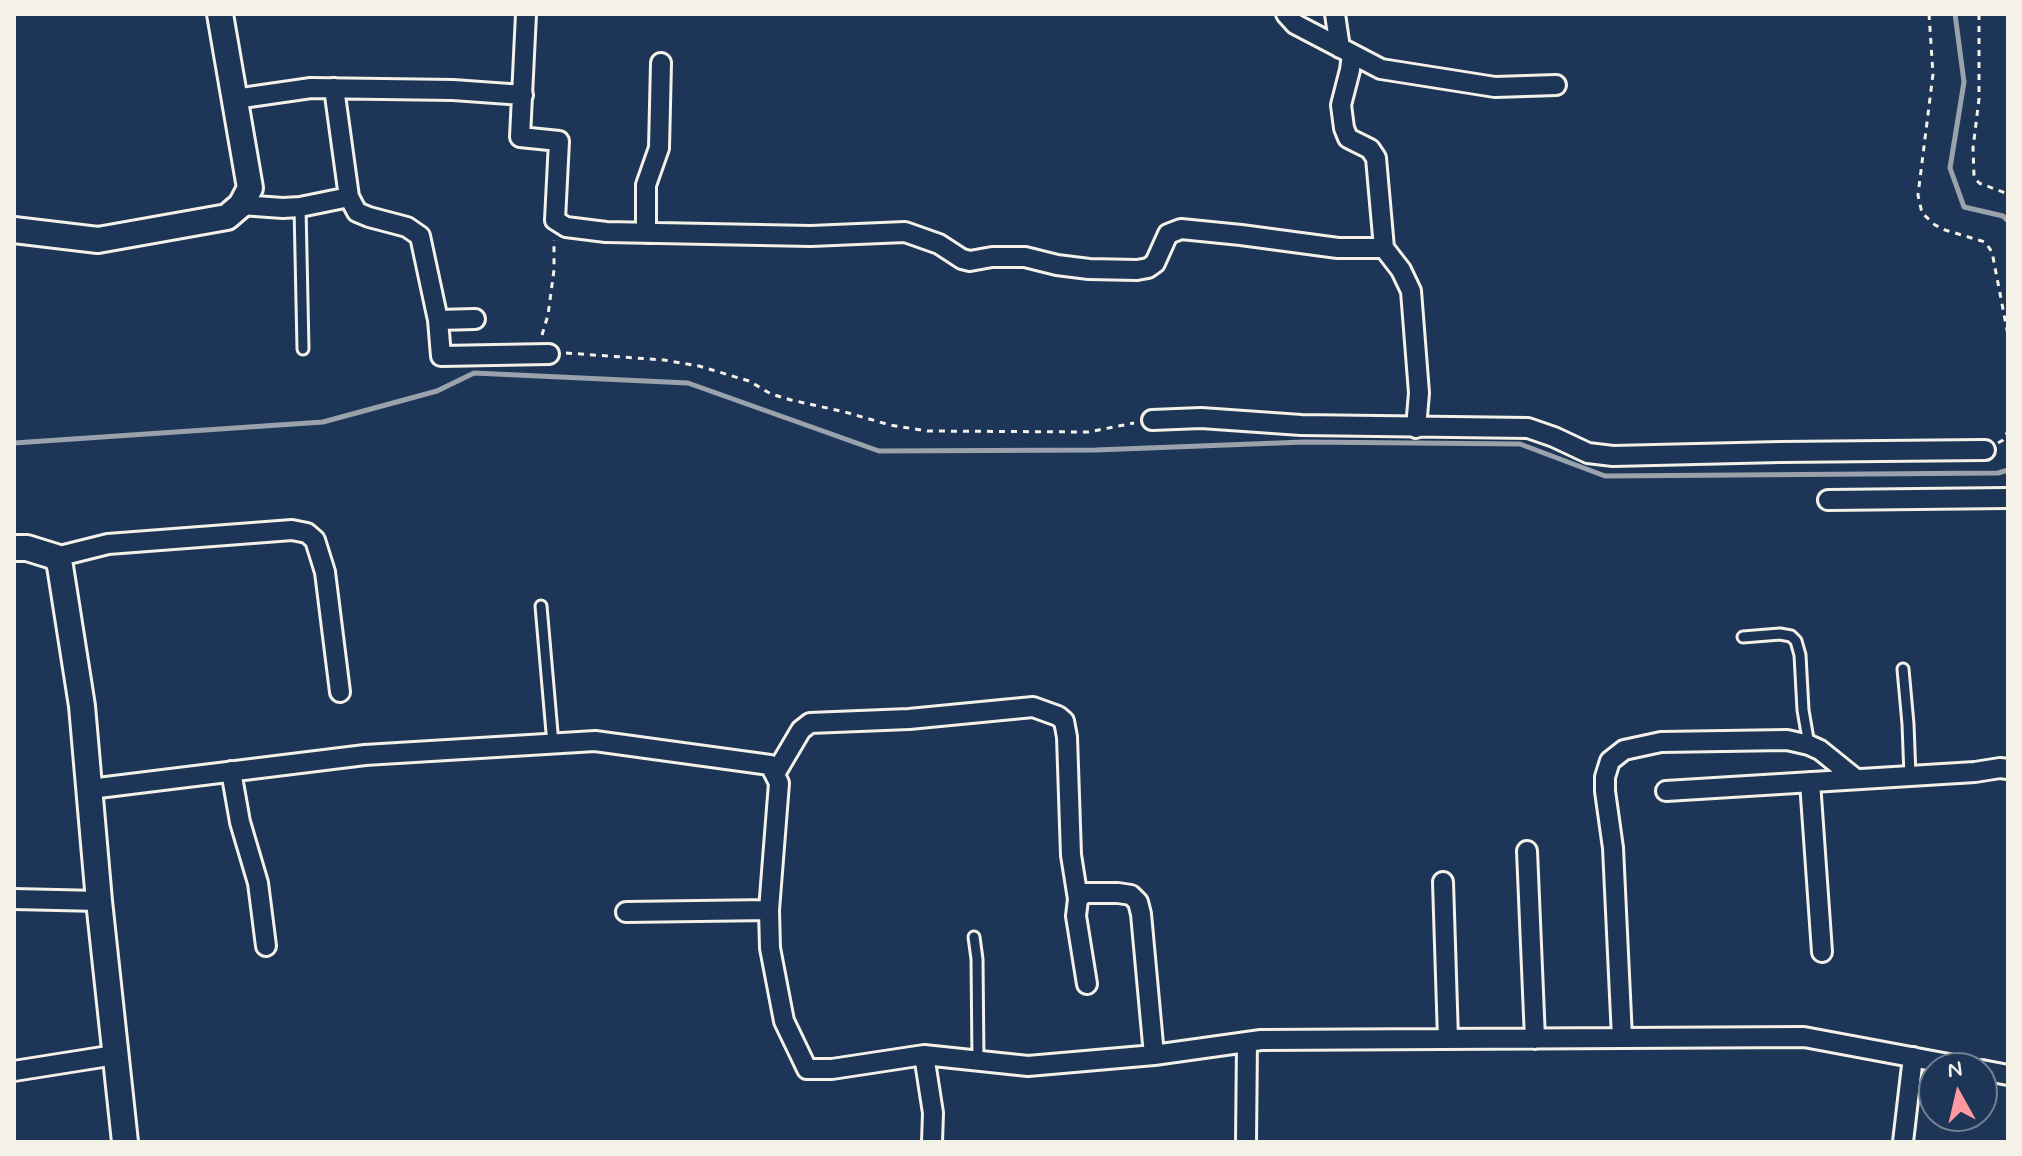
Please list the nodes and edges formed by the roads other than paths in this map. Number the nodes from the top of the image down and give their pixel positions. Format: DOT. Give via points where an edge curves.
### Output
graph roads {
  1 [pos="220,14"];
  2 [pos="526,14"];
  3 [pos="1286,14"];
  4 [pos="1335,14"];
  5 [pos="1346,51"];
  6 [pos="661,63"];
  7 [pos="1556,85"];
  8 [pos="334,88"];
  9 [pos="523,95"];
  10 [pos="235,99"];
  11 [pos="349,197"];
  12 [pos="241,205"];
  13 [pos="300,207"];
  14 [pos="14,230"];
  15 [pos="646,233"];
  16 [pos="1384,248"];
  17 [pos="475,319"];
  18 [pos="438,320"];
  19 [pos="303,349"];
  20 [pos="549,354"];
  21 [pos="1152,420"];
  22 [pos="1416,428"];
  23 [pos="1985,450"];
  24 [pos="2008,498"];
  25 [pos="1828,500"];
  26 [pos="14,548"];
  27 [pos="56,557"];
  28 [pos="541,606"];
  29 [pos="1743,637"];
  30 [pos="1903,669"];
  31 [pos="340,692"];
  32 [pos="553,744"];
  33 [pos="1809,745"];
  34 [pos="2008,769"];
  35 [pos="231,771"];
  36 [pos="775,774"];
  37 [pos="1910,776"];
  38 [pos="1856,779"];
  39 [pos="1810,782"];
  40 [pos="90,789"];
  41 [pos="1666,791"];
  42 [pos="1527,851"];
  43 [pos="1443,882"];
  44 [pos="14,899"];
  45 [pos="1078,899"];
  46 [pos="99,901"];
  47 [pos="769,910"];
  48 [pos="626,912"];
  49 [pos="974,937"];
  50 [pos="266,946"];
  51 [pos="1822,952"];
  52 [pos="1087,984"];
  53 [pos="1622,1038"];
  54 [pos="1448,1039"];
  55 [pos="1535,1039"];
  56 [pos="1247,1042"];
  57 [pos="115,1055"];
  58 [pos="924,1055"];
  59 [pos="1154,1055"];
  60 [pos="1913,1057"];
  61 [pos="1918,1058"];
  62 [pos="978,1060"];
  63 [pos="14,1071"];
  64 [pos="125,1142"];
  65 [pos="932,1142"];
  66 [pos="1246,1142"];
  67 [pos="1903,1142"];
  1 -- 10 [label="street"];
  2 -- 9 [label="street"];
  3 -- 5 [label="street"];
  4 -- 5 [label="street"];
  5 -- 7 [label="street" via="1381,69 1428,77 1495,87"];
  5 -- 16 [label="street" via="1350,70 1341,105 1344,128 1348,138 1376,158"];
  6 -- 15 [label="street" via="659,148 646,185"];
  8 -- 9 [label="street"];
  8 -- 10 [label="street"];
  8 -- 11 [label="street"];
  9 -- 15 [label="street" via="520,137 559,141 555,220 566,227"];
  10 -- 12 [label="street" via="250,188"];
  11 -- 13 [label="street"];
  11 -- 18 [label="street" via="357,212 420,236"];
  12 -- 13 [label="street"];
  12 -- 14 [label="street" via="227,217 98,240"];
  13 -- 19 [label="lane"];
  15 -- 16 [label="street" via="905,232 970,261 1025,257 1089,269 1148,268 1168,234 1181,229 1338,248"];
  16 -- 22 [label="street" via="1411,291 1419,393"];
  17 -- 18 [label="street"];
  18 -- 20 [label="street" via="441,356"];
  21 -- 22 [label="street"];
  22 -- 23 [label="street" via="1528,428 1588,453 1613,456"];
  24 -- 25 [label="street"];
  26 -- 27 [label="street"];
  27 -- 31 [label="street" via="108,544 307,533 315,540 325,572"];
  27 -- 40 [label="street" via="82,706"];
  28 -- 32 [label="lane"];
  29 -- 33 [label="lane" via="1780,634 1796,641"];
  30 -- 37 [label="lane"];
  32 -- 35 [label="street" via="365,755"];
  32 -- 36 [label="street" via="595,741 770,765"];
  33 -- 38 [label="street"];
  33 -- 53 [label="street" via="1787,740 1661,742 1624,750 1610,761 1605,791 1613,848"];
  34 -- 37 [label="street"];
  35 -- 40 [label="street"];
  35 -- 50 [label="street" via="258,883"];
  36 -- 45 [label="street" via="810,723 1033,707 1058,716 1067,737 1071,855"];
  36 -- 47 [label="street" via="779,783"];
  37 -- 38 [label="street"];
  38 -- 39 [label="street"];
  39 -- 41 [label="street"];
  39 -- 51 [label="street"];
  40 -- 46 [label="street"];
  42 -- 55 [label="street"];
  43 -- 54 [label="street"];
  44 -- 46 [label="street"];
  45 -- 52 [label="street"];
  45 -- 59 [label="street" via="1085,893 1118,893 1138,902"];
  46 -- 57 [label="street"];
  47 -- 48 [label="street"];
  47 -- 58 [label="street" via="770,948 784,1021 807,1069"];
  49 -- 62 [label="lane"];
  53 -- 55 [label="street"];
  53 -- 60 [label="street" via="1804,1037"];
  54 -- 55 [label="street"];
  54 -- 56 [label="street"];
  56 -- 59 [label="street"];
  56 -- 66 [label="street"];
  57 -- 63 [label="street"];
  57 -- 64 [label="street"];
  58 -- 62 [label="street"];
  58 -- 65 [label="street"];
  59 -- 62 [label="street" via="1028,1066"];
  60 -- 61 [label="street"];
  60 -- 67 [label="street"];
}
